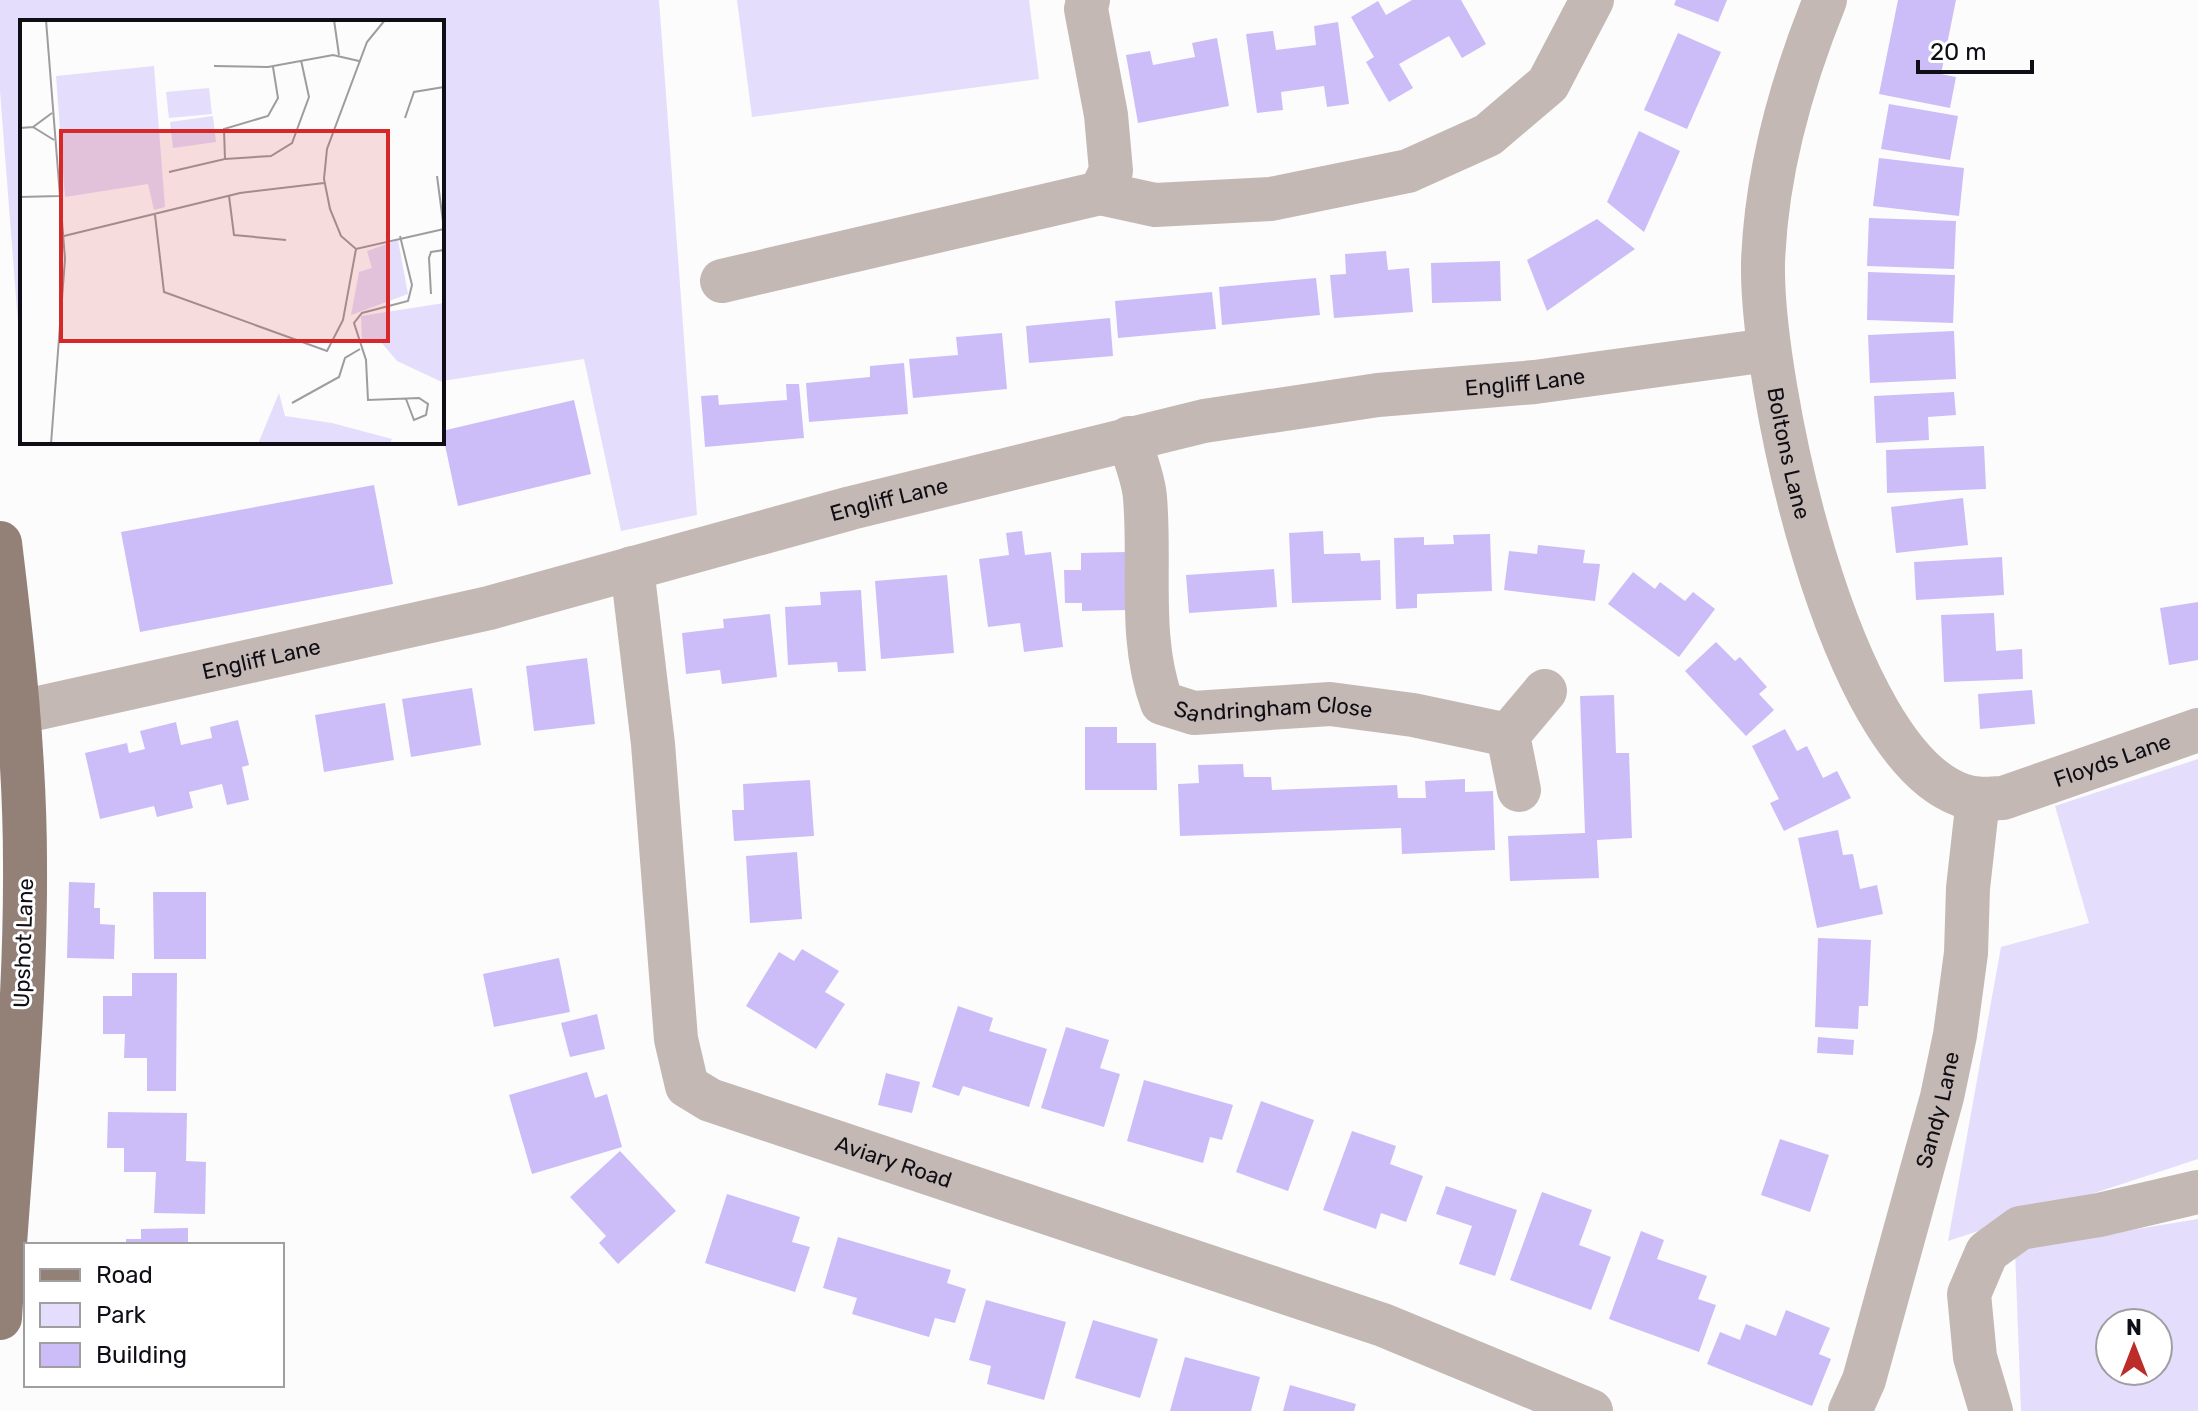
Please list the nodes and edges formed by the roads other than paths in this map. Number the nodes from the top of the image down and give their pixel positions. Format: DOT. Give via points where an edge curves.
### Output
graph roads {
  1 [pos="1088,0"];
  2 [pos="1592,0"];
  3 [pos="1825,0"];
  4 [pos="1100,193"];
  5 [pos="722,281"];
  6 [pos="1768,350"];
  7 [pos="1129,438"];
  8 [pos="0,543"];
  9 [pos="632,568"];
  10 [pos="1545,691"];
  11 [pos="21,712"];
  12 [pos="2198,730"];
  13 [pos="1508,735"];
  14 [pos="1519,790"];
  15 [pos="1978,799"];
  16 [pos="2198,1192"];
  17 [pos="0,1318"];
  18 [pos="1591,1411"];
  19 [pos="1850,1411"];
  20 [pos="1991,1411"];
  1 -- 4 [label="street" via="1111,171"];
  2 -- 4 [label="street" via="1548,84 1488,135 1408,171 1271,199 1155,205"];
  3 -- 6 [label="street, Boltons Lane" via="1783,121 1774,172 1763,265"];
  4 -- 5 [label="street"];
  6 -- 7 [label="street, Engliff Lane" via="1535,382 1364,397"];
  6 -- 15 [label="street, Boltons Lane" via="1807,524 1849,658 1913,758 1939,782"];
  7 -- 9 [label="street, Engliff Lane"];
  7 -- 13 [label="street, Sandringham Close" via="1145,495 1148,621 1154,680 1162,703 1194,713 1330,704"];
  8 -- 11 [label="main road, Upshot Lane"];
  9 -- 11 [label="street, Engliff Lane" via="489,608"];
  9 -- 18 [label="street, Aviary Road" via="653,744 676,1039 687,1086 710,1100 1383,1325"];
  10 -- 13 [label="street"];
  11 -- 17 [label="main road, Upshot Lane" via="21,1017"];
  12 -- 15 [label="street, Floyds Lane" via="2029,790"];
  13 -- 14 [label="street"];
  15 -- 19 [label="street, Sandy Lane" via="1955,1035 1864,1380"];
  16 -- 20 [label="street" via="2020,1228 1987,1252 1969,1294 1975,1357"];
}
